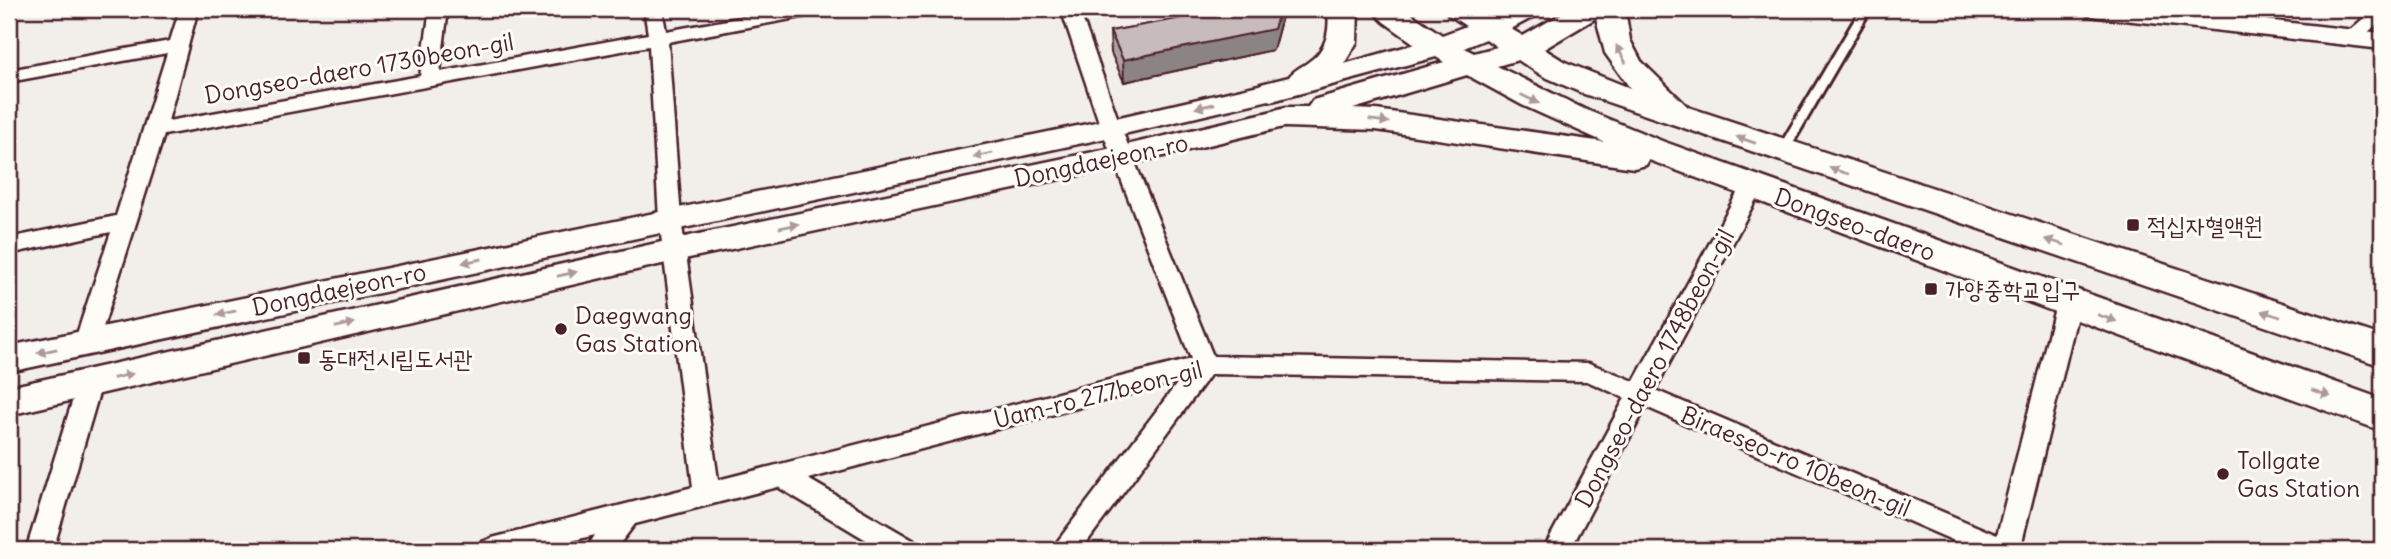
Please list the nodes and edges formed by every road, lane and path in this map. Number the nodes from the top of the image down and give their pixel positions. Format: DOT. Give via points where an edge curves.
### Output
graph roads {
  1 [pos="189,9"];
  2 [pos="439,9"];
  3 [pos="653,9"];
  4 [pos="818,9"];
  5 [pos="1070,9"];
  6 [pos="1343,9"];
  7 [pos="1386,9"];
  8 [pos="1459,9"];
  9 [pos="1527,9"];
  10 [pos="1591,9"];
  11 [pos="1610,9"];
  12 [pos="1866,9"];
  13 [pos="2097,9"];
  14 [pos="2382,11"];
  15 [pos="1490,29"];
  16 [pos="658,38"];
  17 [pos="2370,40"];
  18 [pos="1438,45"];
  19 [pos="177,46"];
  20 [pos="1522,49"];
  21 [pos="1471,65"];
  22 [pos="9,76"];
  23 [pos="429,81"];
  24 [pos="1279,104"];
  25 [pos="1709,128"];
  26 [pos="155,130"];
  27 [pos="1117,142"];
  28 [pos="1782,152"];
  29 [pos="1736,180"];
  30 [pos="125,222"];
  31 [pos="672,234"];
  32 [pos="9,246"];
  33 [pos="2068,304"];
  34 [pos="86,343"];
  35 [pos="2382,351"];
  36 [pos="9,359"];
  37 [pos="1205,365"];
  38 [pos="1589,372"];
  39 [pos="90,383"];
  40 [pos="1640,394"];
  41 [pos="9,401"];
  42 [pos="2382,415"];
  43 [pos="782,476"];
  44 [pos="707,495"];
  45 [pos="625,517"];
  46 [pos="39,550"];
  47 [pos="492,550"];
  48 [pos="599,550"];
  49 [pos="906,550"];
  50 [pos="1065,550"];
  51 [pos="1556,550"];
  52 [pos="2005,550"];
  1 -- 19 [label="street"];
  2 -- 23 [label="street"];
  3 -- 16 [label="street"];
  4 -- 16 [label="street, Dongseo-daero 1730beon-gil"];
  5 -- 27 [label="street"];
  6 -- 24 [label="main road" via="1340,49 1331,62 1309,75"];
  7 -- 18 [label="main road, Dongseo-daero"];
  8 -- 15 [label="main road, Dongseo-daero"];
  9 -- 15 [label="main road, Dongdaejeon-ro"];
  10 -- 20 [label="main road, Dongdaejeon-ro"];
  25 -- 11 [label="main road, one-way" via="1661,100 1635,77 1615,45"];
  12 -- 28 [label="lane"];
  13 -- 17 [label="main road"];
  14 -- 17 [label="street" via="2357,32"];
  15 -- 18 [label="main road, Dongdaejeon-ro"];
  15 -- 20 [label="main road, Dongseo-daero"];
  16 -- 23 [label="street, Dongseo-daero 1730beon-gil"];
  16 -- 31 [label="street"];
  18 -- 21 [label="main road, Dongseo-daero"];
  18 -- 24 [label="main road, Dongdaejeon-ro"];
  19 -- 22 [label="street"];
  19 -- 26 [label="street"];
  20 -- 21 [label="main road, Dongdaejeon-ro"];
  20 -- 25 [label="main road, Dongseo-daero" via="1570,77"];
  21 -- 24 [label="main road, Dongdaejeon-ro"];
  21 -- 29 [label="main road, Dongseo-daero, one-way" via="1548,107"];
  23 -- 26 [label="street, Dongseo-daero 1730beon-gil"];
  24 -- 27 [label="main road, Dongdaejeon-ro"];
  24 -- 29 [label="main road, one-way" via="1655,160"];
  28 -- 25 [label="main road, Dongseo-daero, one-way"];
  26 -- 30 [label="street"];
  27 -- 31 [label="main road, Dongdaejeon-ro"];
  27 -- 37 [label="street"];
  35 -- 28 [label="main road, Dongseo-daero, one-way"];
  29 -- 33 [label="main road, Dongseo-daero"];
  29 -- 40 [label="street, Dongseo-daero 1748beon-gil"];
  30 -- 32 [label="street"];
  30 -- 34 [label="street"];
  31 -- 34 [label="main road, Dongdaejeon-ro, one-way"];
  39 -- 31 [label="main road, Dongdaejeon-ro, one-way"];
  31 -- 44 [label="street"];
  33 -- 42 [label="main road, Dongseo-daero, one-way"];
  33 -- 52 [label="street"];
  34 -- 36 [label="main road, Dongdaejeon-ro, one-way"];
  37 -- 38 [label="street, Uam-ro 277beon-gil"];
  37 -- 43 [label="street, Uam-ro 277beon-gil"];
  37 -- 50 [label="street"];
  38 -- 40 [label="street, Biraeseo-ro 10beon-gil"];
  39 -- 41 [label="main road, Dongdaejeon-ro"];
  39 -- 46 [label="street"];
  40 -- 51 [label="street, Dongseo-daero 1748beon-gil"];
  40 -- 52 [label="street, Biraeseo-ro 10beon-gil"];
  43 -- 44 [label="street, Uam-ro 277beon-gil"];
  43 -- 49 [label="street"];
  44 -- 45 [label="street, Uam-ro 277beon-gil"];
  45 -- 47 [label="street, Uam-ro 277beon-gil"];
  45 -- 48 [label="street"];
}
